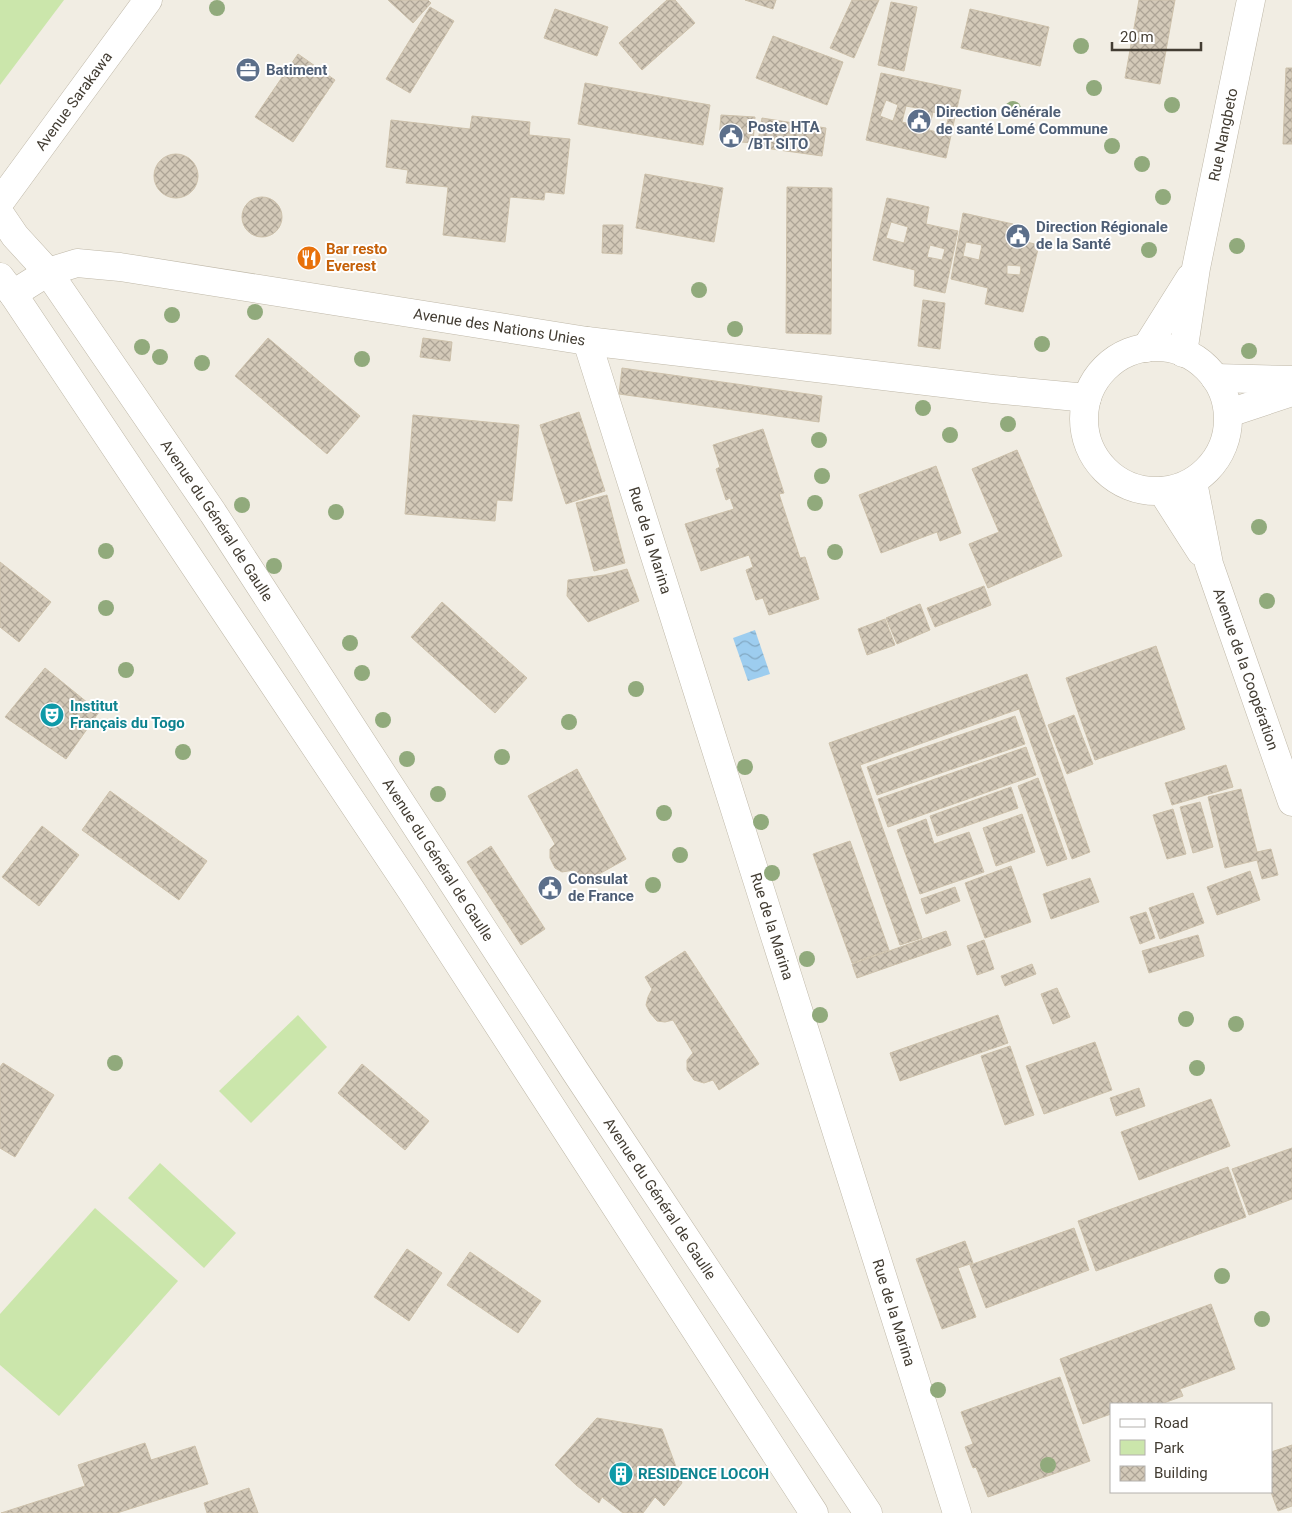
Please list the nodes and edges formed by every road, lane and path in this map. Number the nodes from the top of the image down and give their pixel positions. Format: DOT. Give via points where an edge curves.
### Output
graph roads {
  1 [pos="148,0"];
  2 [pos="1251,0"];
  3 [pos="0,202"];
  4 [pos="0,214"];
  5 [pos="1196,268"];
  6 [pos="48,272"];
  7 [pos="7,286"];
  8 [pos="587,340"];
  9 [pos="1146,348"];
  10 [pos="1183,353"];
  11 [pos="1215,378"];
  12 [pos="1292,380"];
  13 [pos="1292,392"];
  14 [pos="1086,410"];
  15 [pos="1229,413"];
  16 [pos="1193,482"];
  17 [pos="1162,491"];
  18 [pos="1209,564"];
  19 [pos="1292,802"];
  20 [pos="442,866"];
  21 [pos="411,890"];
  22 [pos="486,933"];
  23 [pos="454,957"];
  24 [pos="814,1513"];
  25 [pos="868,1513"];
  26 [pos="957,1513"];
  1 -- 3 [label="street, Avenue Sarakawa"];
  2 -- 5 [label="street, Rue Nangbeto"];
  4 -- 6 [label="street, Avenue du Général de Gaulle"];
  5 -- 9 [label="street, Rue Nangbeto"];
  5 -- 10 [label="street, Rue Nangbeto"];
  6 -- 7 [label="street, Avenue des Nations Unies"];
  6 -- 8 [label="street, Avenue des Nations Unies" via="77,263 120,267"];
  6 -- 20 [label="street, Avenue du Général de Gaulle" via="213,512"];
  7 -- 21 [label="street"];
  8 -- 14 [label="street, Avenue des Nations Unies" via="993,389"];
  8 -- 26 [label="street, Rue de la Marina"];
  9 -- 10 [label="street" via="1165,348"];
  9 -- 14 [label="street" via="1126,354 1110,365 1096,380"];
  10 -- 11 [label="street" via="1201,363"];
  11 -- 12 [label="street"];
  11 -- 15 [label="street"];
  13 -- 15 [label="street"];
  14 -- 17 [label="street" via="1087,441 1095,458 1108,473 1124,484 1142,490"];
  15 -- 16 [label="street" via="1228,433 1221,452 1209,469"];
  16 -- 17 [label="street"];
  16 -- 18 [label="street, Avenue de la Coopération"];
  17 -- 18 [label="street, Avenue de la Coopération"];
  18 -- 19 [label="street, Avenue de la Coopération"];
  20 -- 21 [label="street"];
  20 -- 22 [label="street, Avenue du Général de Gaulle"];
  21 -- 23 [label="street"];
  22 -- 23 [label="street"];
  22 -- 25 [label="street, Avenue du Général de Gaulle"];
  23 -- 24 [label="street"];
}
